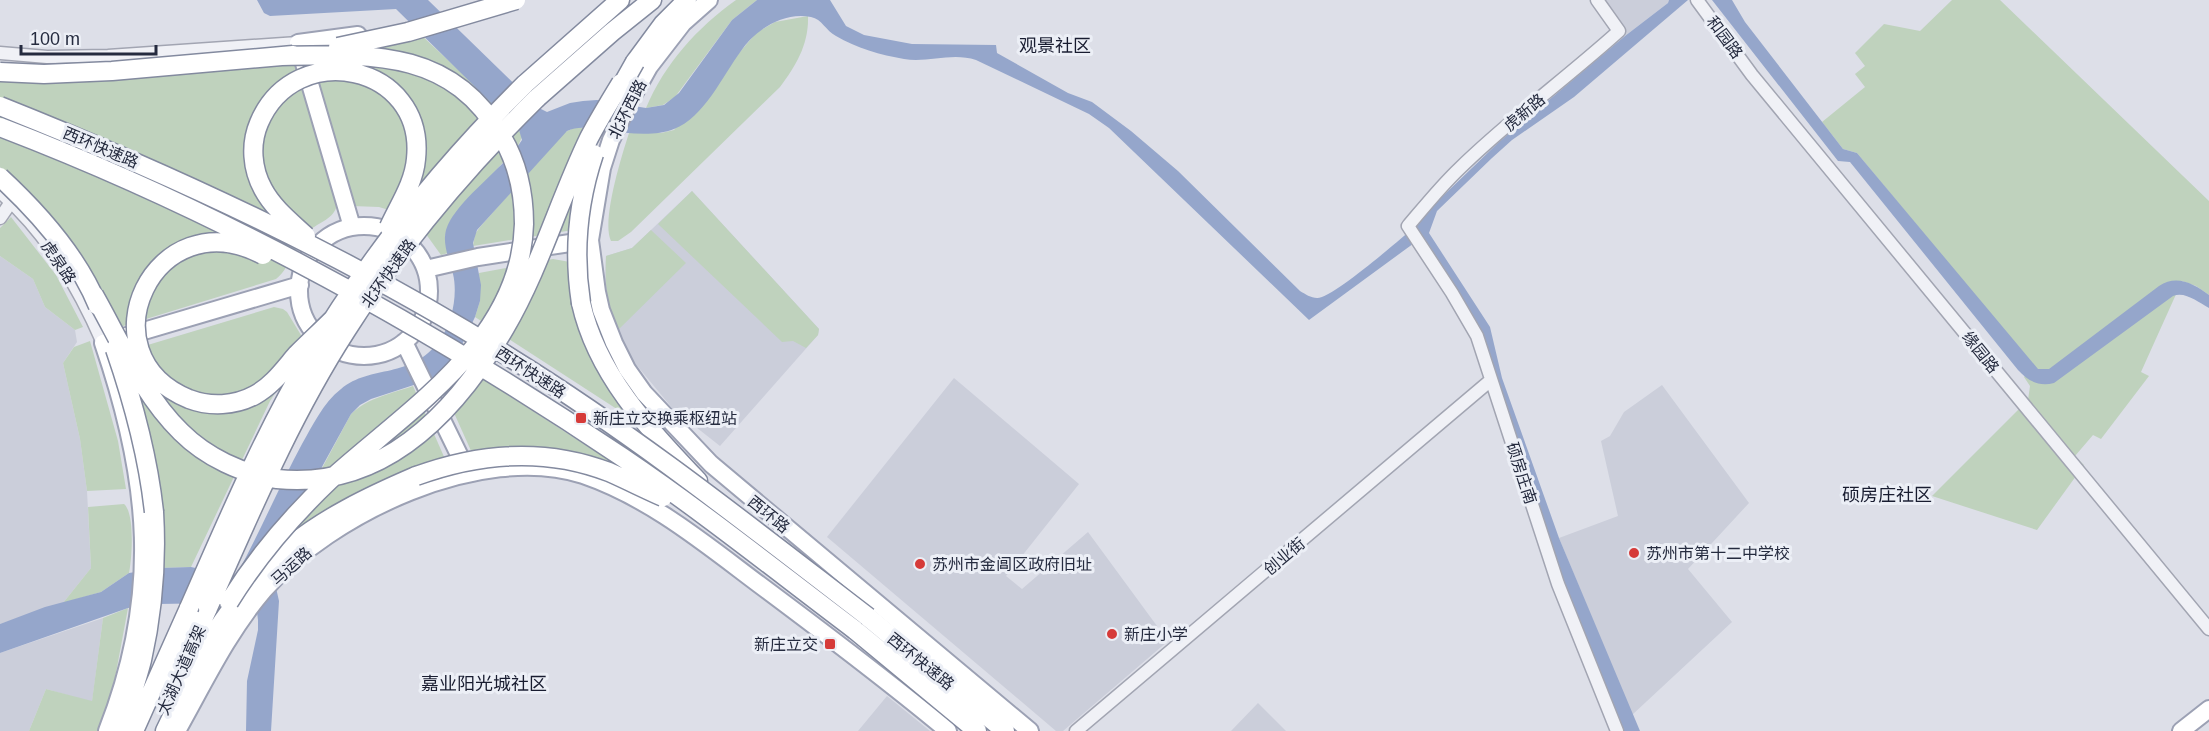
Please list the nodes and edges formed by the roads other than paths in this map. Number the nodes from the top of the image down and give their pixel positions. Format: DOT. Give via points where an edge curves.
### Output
graph roads {
  1 [pos="490,0"];
  2 [pos="516,0"];
  3 [pos="620,0"];
  4 [pos="652,0"];
  5 [pos="687,0"];
  6 [pos="709,0"];
  7 [pos="1597,0"];
  8 [pos="1697,0"];
  9 [pos="298,43"];
  10 [pos="0,54"];
  11 [pos="282,56"];
  12 [pos="0,72"];
  13 [pos="1752,75"];
  14 [pos="621,83"];
  15 [pos="0,106"];
  16 [pos="0,127"];
  17 [pos="0,177"];
  18 [pos="0,192"];
  19 [pos="11,202"];
  20 [pos="0,218"];
  21 [pos="352,227"];
  22 [pos="1409,228"];
  23 [pos="590,240"];
  24 [pos="319,248"];
  25 [pos="378,253"];
  26 [pos="426,269"];
  27 [pos="300,285"];
  28 [pos="94,295"];
  29 [pos="333,319"];
  30 [pos="103,343"];
  31 [pos="406,347"];
  32 [pos="1491,380"];
  33 [pos="468,474"];
  34 [pos="718,502"];
  35 [pos="678,505"];
  36 [pos="704,517"];
  37 [pos="772,517"];
  38 [pos="735,566"];
  39 [pos="236,606"];
  40 [pos="189,608"];
  41 [pos="208,608"];
  42 [pos="144,610"];
  43 [pos="861,624"];
  44 [pos="2209,629"];
  45 [pos="2209,709"];
  46 [pos="106,731"];
  47 [pos="121,731"];
  48 [pos="134,731"];
  49 [pos="153,731"];
  50 [pos="165,731"];
  51 [pos="177,731"];
  52 [pos="948,731"];
  53 [pos="977,731"];
  54 [pos="1005,731"];
  55 [pos="1030,731"];
  56 [pos="1076,731"];
  57 [pos="1617,731"];
  58 [pos="2181,731"];
  1 -- 9 [label="main road" via="347,37"];
  2 -- 11 [label="highway, bridge" via="388,37"];
  3 -- 25 [label="highway, 北环快速路, bridge" via="525,84 458,153"];
  4 -- 41 [label="highway, 北环快速路, bridge" via="504,131 434,211 347,330 284,442"];
  5 -- 14 [label="highway, bridge" via="663,24"];
  6 -- 23 [label="main road, 北环西路" via="665,45 630,101 611,140 598,187"];
  7 -- 22 [label="street, 虎新路" via="1619,31 1461,166 1429,198"];
  8 -- 13 [label="street, 和园路"];
  9 -- 10 [label="street" via="108,56"];
  9 -- 21 [label="main road"];
  11 -- 12 [label="highway, bridge" via="68,74"];
  11 -- 39 [label="highway, bridge" via="396,59 435,73 470,96 495,125 514,160 522,193 523,244 502,306 469,353 413,409 316,494 260,558"];
  13 -- 44 [label="street, 缘园路"];
  14 -- 28 [label="highway, bridge" via="589,139 529,282 497,340 462,390 429,426 400,449 363,468 316,480 274,478 242,470 203,450 177,428 157,402"];
  14 -- 34 [label="highway, bridge" via="597,144 582,198 577,271 583,311 598,353 618,388"];
  15 -- 24 [label="highway, 西环快速路, bridge" via="183,183"];
  16 -- 36 [label="highway, 西环快速路, bridge" via="175,200 359,295 500,377"];
  17 -- 28 [label="highway, bridge" via="49,229"];
  18 -- 19 [label="street, 虎泉路"];
  19 -- 20 [label="street"];
  19 -- 30 [label="street, 虎泉路" via="64,267"];
  21 -- 26 [label="main road" via="380,228 398,235 412,246"];
  21 -- 27 [label="main road" via="329,236 316,247"];
  22 -- 32 [label="street, 硕房庄南" via="1477,336"];
  23 -- 26 [label="main road"];
  23 -- 37 [label="main road, 西环路" via="601,310 627,369 672,425"];
  24 -- 25 [label="highway, bridge" via="263,189 254,164 254,138 270,103 288,86 315,73 344,71 367,76 392,92 407,112 415,138 412,177"];
  24 -- 34 [label="highway, 西环快速路, bridge" via="515,360 635,440"];
  25 -- 29 [label="highway, 北环快速路, bridge"];
  26 -- 31 [label="main road" via="427,306"];
  27 -- 30 [label="main road"];
  27 -- 31 [label="main road" via="300,302 309,325 333,347 349,354 374,355"];
  28 -- 42 [label="highway, bridge" via="125,380 148,466 155,533 154,579"];
  29 -- 35 [label="highway, bridge" via="268,387 227,404 193,400 167,386 145,360 136,328 143,291 152,274 170,257 204,244 243,247 405,332"];
  29 -- 40 [label="highway, 北环快速路, bridge" via="255,462"];
  30 -- 42 [label="main road" via="137,466 143,518"];
  31 -- 33 [label="main road"];
  32 -- 56 [label="street, 创业街"];
  32 -- 57 [label="street, 硕房庄南" via="1558,584"];
  33 -- 38 [label="main road" via="524,465 582,475 644,502"];
  33 -- 39 [label="main road, 马运路" via="411,492 365,513 323,538 271,583"];
  34 -- 43 [label="highway, 西环快速路, bridge"];
  35 -- 36 [label="highway, bridge"];
  35 -- 39 [label="highway, bridge" via="607,472 562,459 512,455 455,462 390,487 316,526 271,561"];
  36 -- 43 [label="highway, 西环快速路, bridge"];
  37 -- 38 [label="main road"];
  37 -- 55 [label="main road, 西环路"];
  38 -- 52 [label="main road" via="873,669"];
  39 -- 50 [label="highway" via="201,655"];
  39 -- 51 [label="main road, 马运路" via="235,628"];
  40 -- 48 [label="highway, 太湖大道高架"];
  41 -- 49 [label="highway, 太湖大道高架"];
  42 -- 46 [label="main road"];
  42 -- 47 [label="highway" via="142,657"];
  43 -- 53 [label="highway, 西环快速路"];
  43 -- 54 [label="highway, 西环快速路"];
  45 -- 58 [label="main road"];
}
